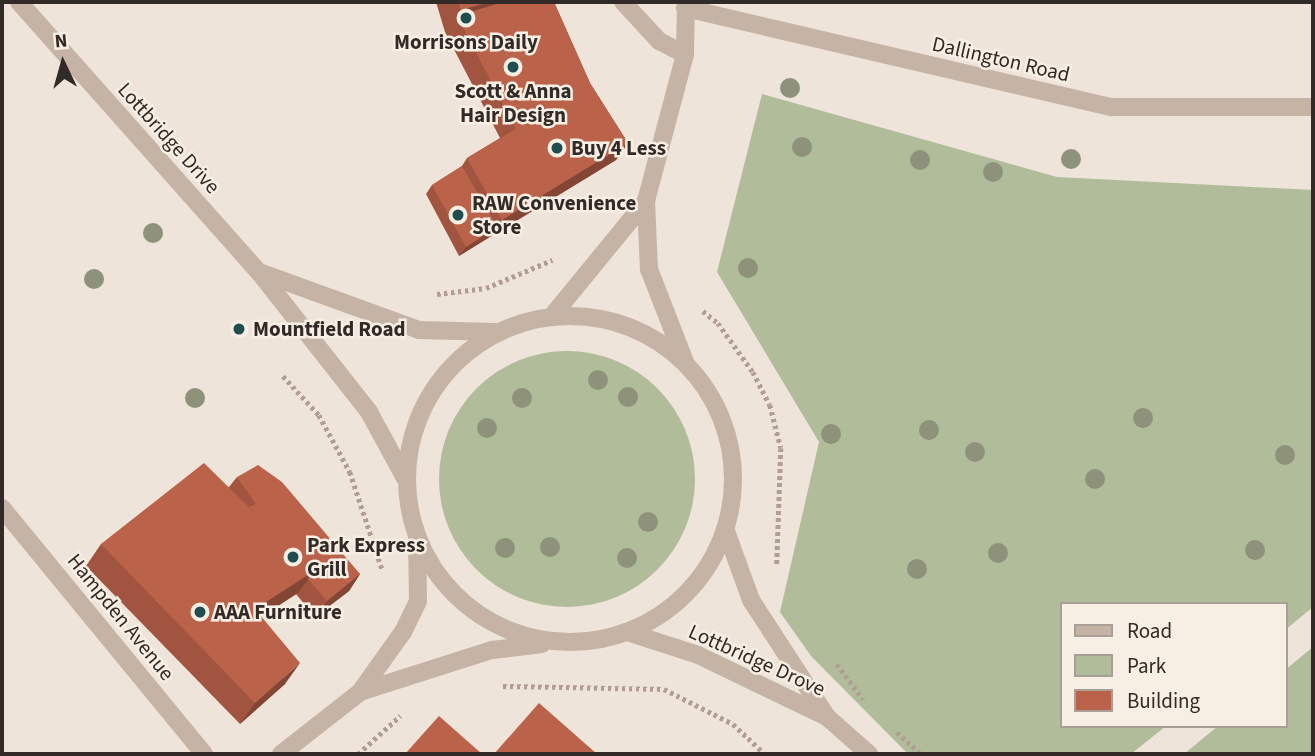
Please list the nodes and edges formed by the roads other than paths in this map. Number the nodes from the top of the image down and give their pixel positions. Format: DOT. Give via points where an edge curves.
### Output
graph roads {
  1 [pos="19,2"];
  2 [pos="623,2"];
  3 [pos="685,5"];
  4 [pos="685,54"];
  5 [pos="1313,107"];
  6 [pos="646,201"];
  7 [pos="259,272"];
  8 [pos="552,316"];
  9 [pos="495,332"];
  10 [pos="685,362"];
  11 [pos="405,478"];
  12 [pos="2,508"];
  13 [pos="726,531"];
  14 [pos="417,540"];
  15 [pos="627,632"];
  16 [pos="556,642"];
  17 [pos="360,692"];
  18 [pos="827,717"];
  19 [pos="204,754"];
  20 [pos="281,754"];
  21 [pos="869,754"];
  1 -- 7 [label="street, Lottbridge Drive"];
  2 -- 4 [label="street" via="659,41"];
  3 -- 4 [label="street"];
  3 -- 5 [label="street, Dallington Road" via="1112,107"];
  4 -- 6 [label="street"];
  6 -- 8 [label="street"];
  6 -- 10 [label="street" via="649,269"];
  7 -- 9 [label="street, Lottbridge Drive" via="419,330"];
  7 -- 11 [label="street, Lottbridge Drive" via="369,412"];
  8 -- 9 [label="street"];
  8 -- 10 [label="street" via="612,321 646,333"];
  9 -- 11 [label="street" via="459,357 430,393 412,433"];
  10 -- 13 [label="street" via="713,398 730,440 734,485"];
  11 -- 14 [label="street"];
  12 -- 19 [label="street, Hampden Avenue"];
  13 -- 15 [label="street" via="688,592 660,616"];
  13 -- 18 [label="street, Lottbridge Drove" via="751,600"];
  14 -- 16 [label="street" via="440,579 472,611 512,632"];
  14 -- 17 [label="street" via="418,601 403,632"];
  15 -- 16 [label="street" via="592,641"];
  15 -- 18 [label="street, Lottbridge Drove" via="698,655"];
  16 -- 17 [label="street" via="492,650"];
  17 -- 20 [label="street"];
  18 -- 21 [label="street, Lottbridge Drove"];
}
